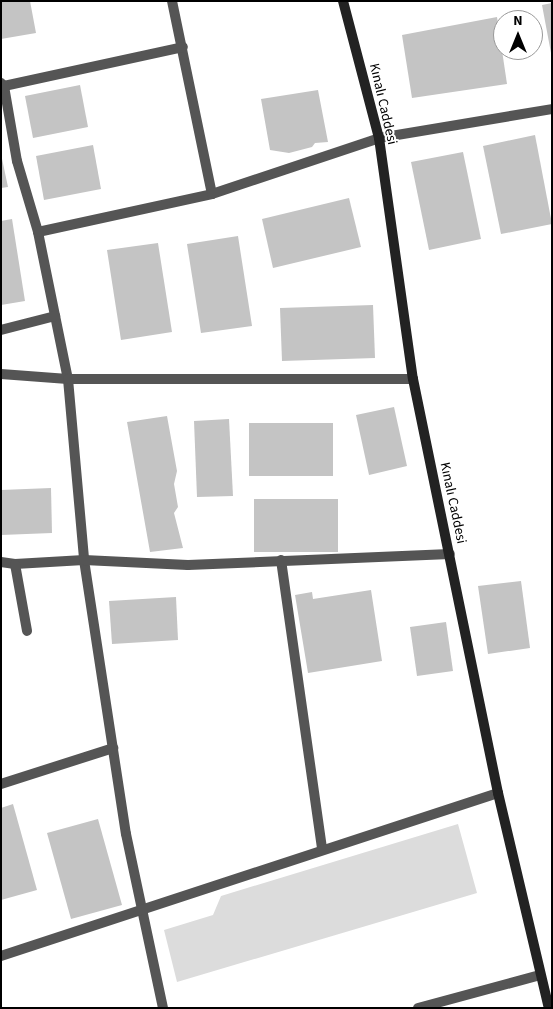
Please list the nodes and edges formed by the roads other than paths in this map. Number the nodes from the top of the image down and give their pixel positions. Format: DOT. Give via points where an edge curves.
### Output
graph roads {
  1 [pos="172,1"];
  2 [pos="343,1"];
  3 [pos="183,48"];
  4 [pos="3,84"];
  5 [pos="552,109"];
  6 [pos="379,138"];
  7 [pos="212,194"];
  8 [pos="38,232"];
  9 [pos="55,316"];
  10 [pos="1,330"];
  11 [pos="1,374"];
  12 [pos="68,379"];
  13 [pos="413,379"];
  14 [pos="450,554"];
  15 [pos="84,560"];
  16 [pos="281,560"];
  17 [pos="1,562"];
  18 [pos="15,564"];
  19 [pos="27,630"];
  20 [pos="113,748"];
  21 [pos="1,784"];
  22 [pos="498,793"];
  23 [pos="322,849"];
  24 [pos="142,909"];
  25 [pos="1,956"];
  26 [pos="540,975"];
  27 [pos="163,1008"];
  28 [pos="418,1008"];
  29 [pos="549,1008"];
  1 -- 3 [label="street"];
  2 -- 6 [label="street, Kınalı Caddesi"];
  3 -- 4 [label="street"];
  3 -- 7 [label="street"];
  4 -- 8 [label="street" via="17,161"];
  5 -- 6 [label="street"];
  6 -- 7 [label="street"];
  6 -- 13 [label="street, Kınalı Caddesi"];
  7 -- 8 [label="street"];
  8 -- 9 [label="street"];
  9 -- 10 [label="street"];
  9 -- 12 [label="street"];
  11 -- 12 [label="street"];
  12 -- 13 [label="street"];
  12 -- 15 [label="street"];
  13 -- 14 [label="street, Kınalı Caddesi"];
  14 -- 16 [label="street"];
  14 -- 22 [label="street, Kınalı Caddesi"];
  15 -- 16 [label="street" via="188,565"];
  15 -- 18 [label="street"];
  15 -- 20 [label="street"];
  16 -- 23 [label="street"];
  17 -- 18 [label="street"];
  18 -- 19 [label="street"];
  20 -- 21 [label="street"];
  20 -- 24 [label="street"];
  22 -- 23 [label="street"];
  22 -- 26 [label="street, Kınalı Caddesi"];
  23 -- 24 [label="street"];
  24 -- 25 [label="street"];
  24 -- 27 [label="street"];
  26 -- 28 [label="street"];
  26 -- 29 [label="street, Kınalı Caddesi"];
}
